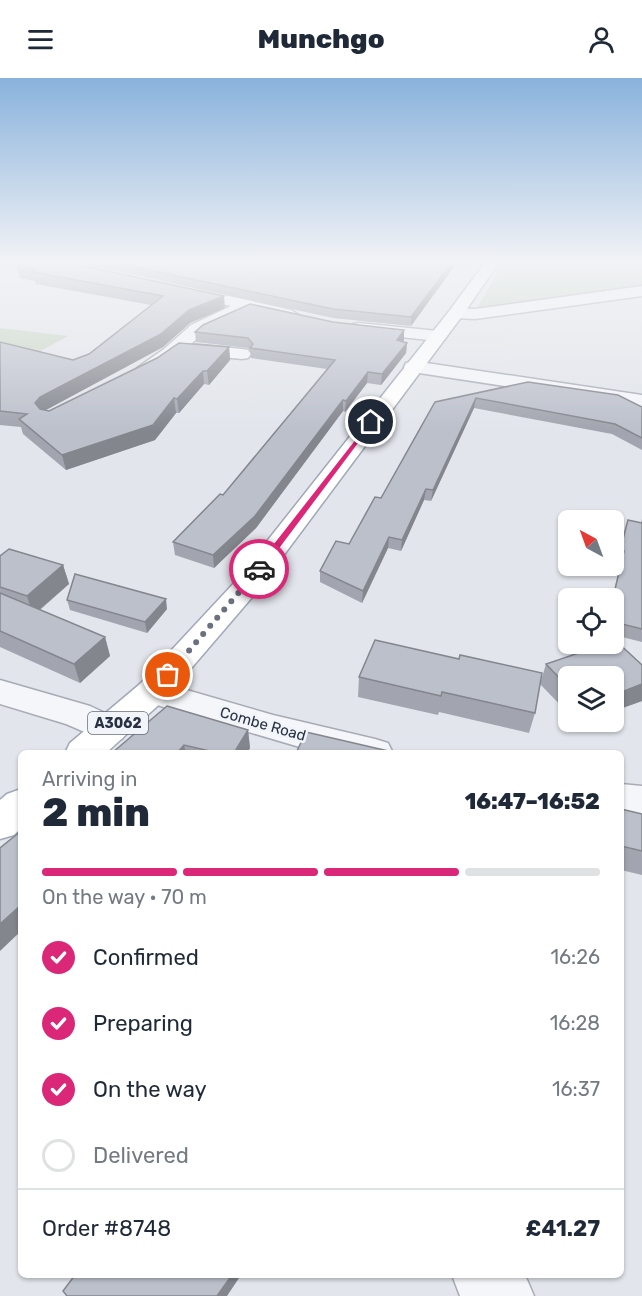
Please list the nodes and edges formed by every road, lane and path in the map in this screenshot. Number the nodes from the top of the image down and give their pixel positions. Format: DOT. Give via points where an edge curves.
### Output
graph roads {
  1 [pos="218,318"];
  2 [pos="302,318"];
  3 [pos="460,318"];
  4 [pos="490,318"];
  5 [pos="312,320"];
  6 [pos="537,323"];
  7 [pos="342,326"];
  8 [pos="438,336"];
  9 [pos="175,348"];
  10 [pos="242,354"];
  11 [pos="413,366"];
  12 [pos="132,376"];
  13 [pos="642,401"];
  14 [pos="0,692"];
  15 [pos="152,692"];
  16 [pos="110,730"];
  17 [pos="288,743"];
  18 [pos="87,750"];
  19 [pos="349,750"];
  20 [pos="624,799"];
  21 [pos="642,802"];
  22 [pos="18,808"];
  23 [pos="0,823"];
  24 [pos="484,1278"];
  25 [pos="504,1296"];
  1 -- 9 [label="street" via="197,329"];
  2 -- 5 [label="street"];
  3 -- 8 [label="main road, A3062"];
  4 -- 6 [label="street"];
  7 -- 8 [label="street"];
  8 -- 11 [label="main road, A3062"];
  9 -- 10 [label="street"];
  9 -- 12 [label="street"];
  11 -- 13 [label="street"];
  11 -- 15 [label="main road, A3062" via="244,589"];
  14 -- 16 [label="street" via="78,715"];
  15 -- 16 [label="main road, A3062"];
  15 -- 17 [label="street, Combe Road"];
  16 -- 18 [label="main road, A3062"];
  17 -- 19 [label="street, Combe Road"];
  20 -- 21 [label="street"];
  22 -- 23 [label="main road"];
  24 -- 25 [label="street"];
}
